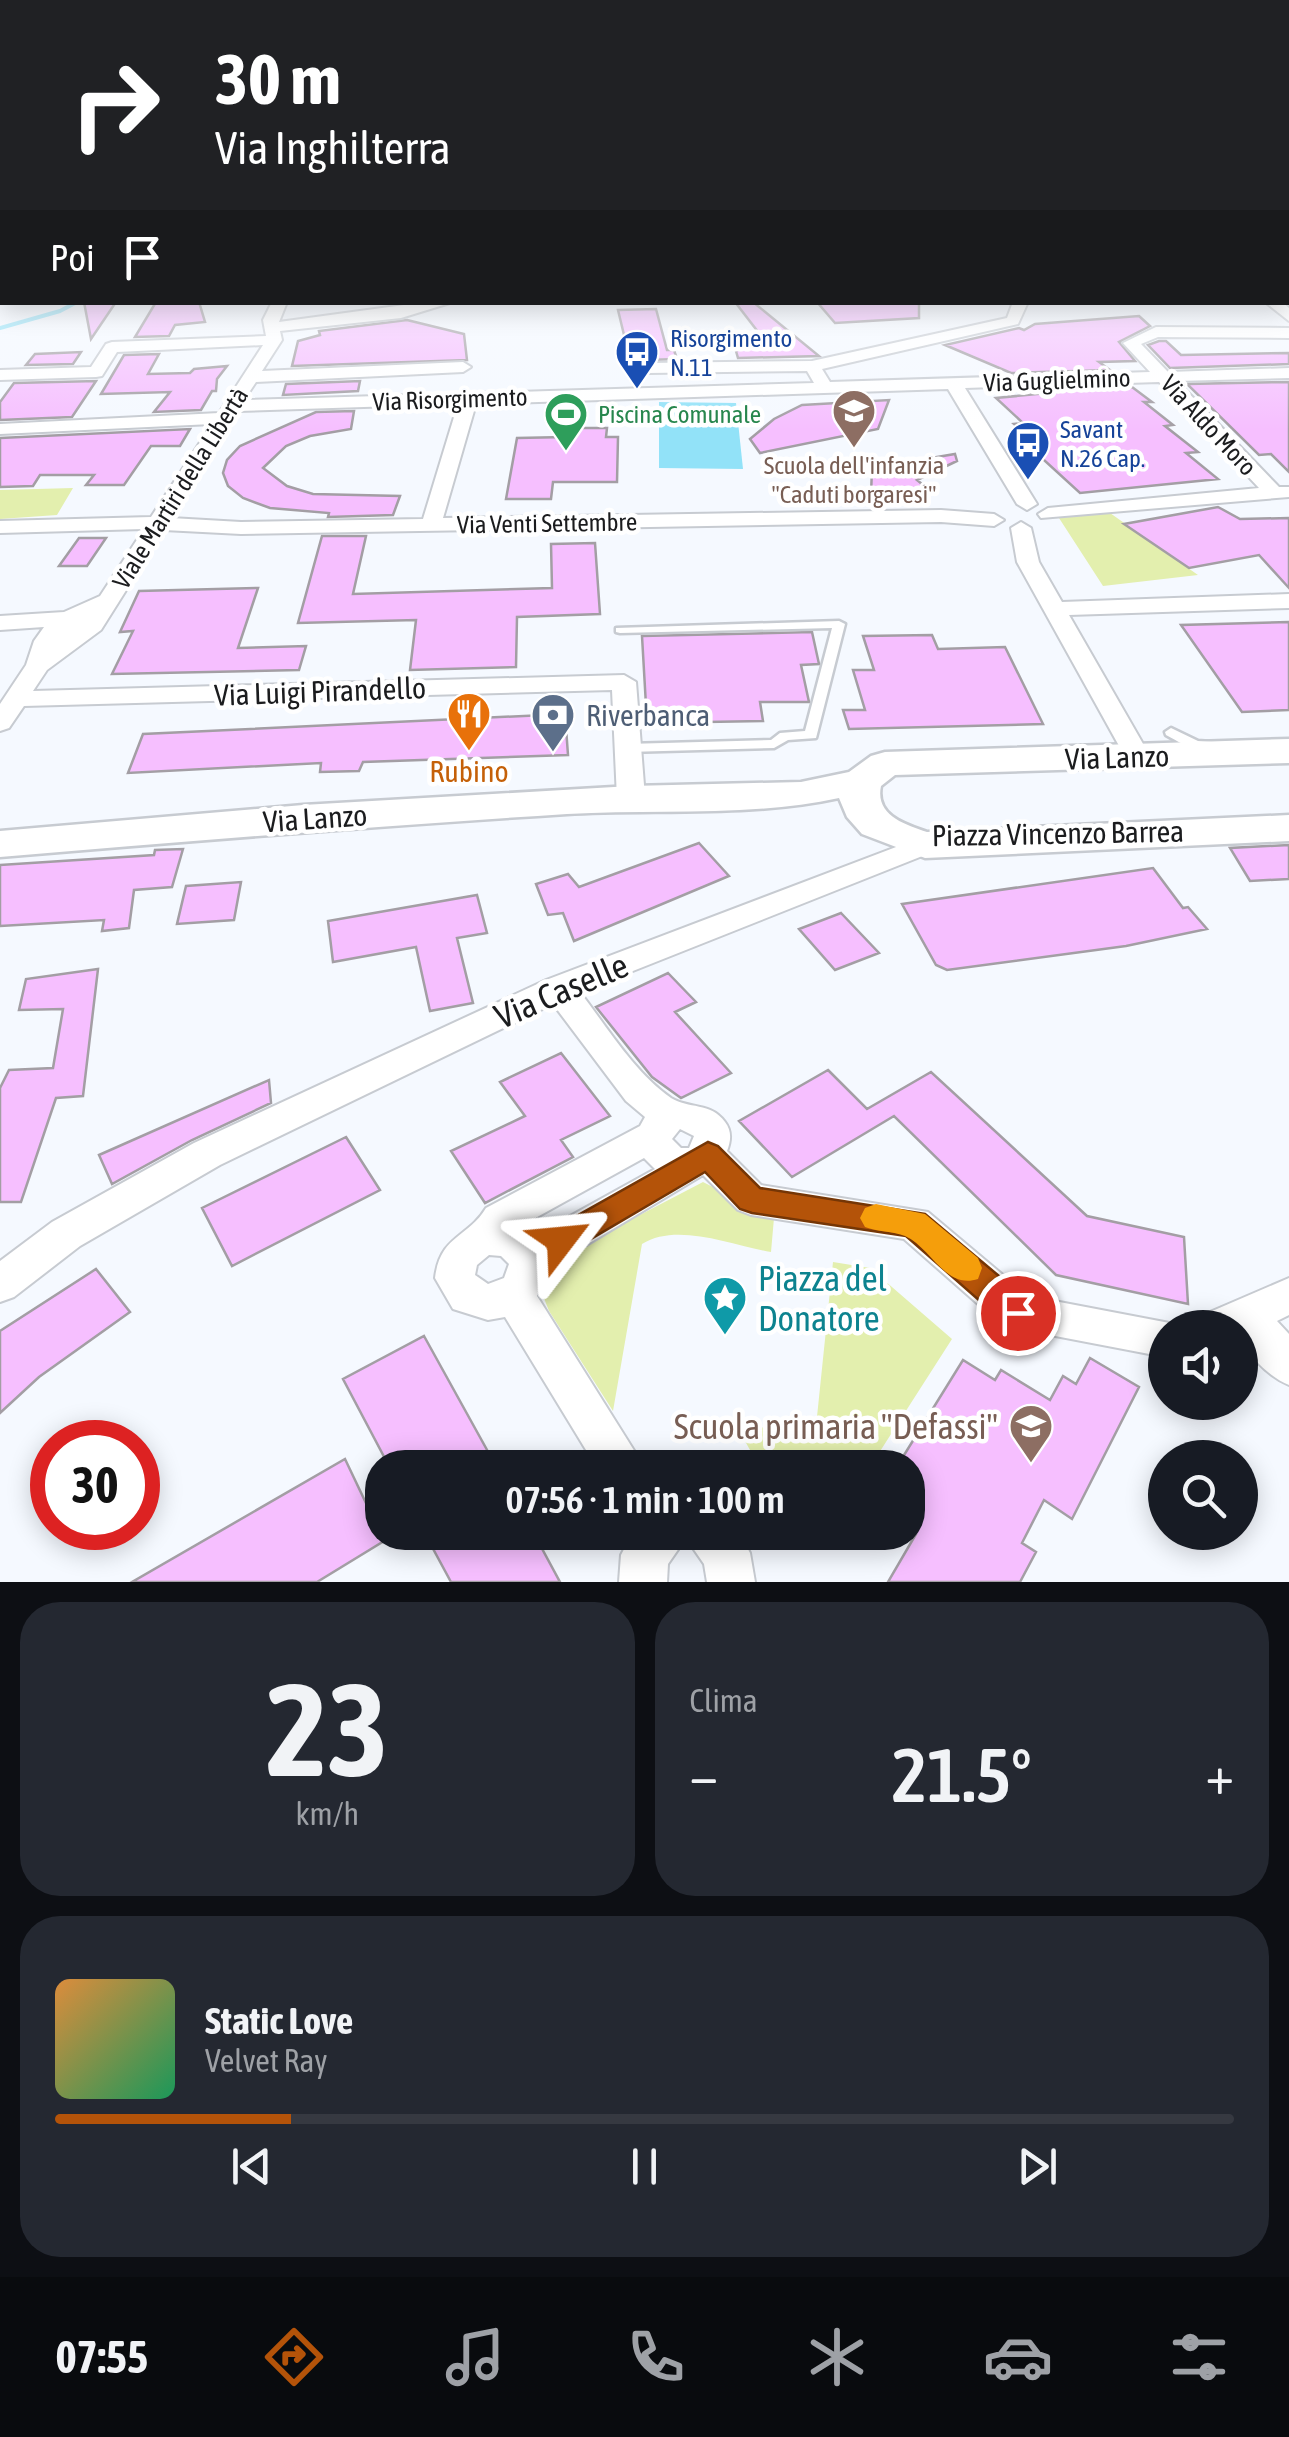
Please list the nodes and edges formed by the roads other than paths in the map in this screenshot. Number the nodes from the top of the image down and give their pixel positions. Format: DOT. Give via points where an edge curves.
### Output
graph roads {
  1 [pos="278,305"];
  2 [pos="432,305"];
  3 [pos="1019,305"];
  4 [pos="1289,333"];
  5 [pos="274,334"];
  6 [pos="462,366"];
  7 [pos="812,366"];
  8 [pos="648,368"];
  9 [pos="1289,373"];
  10 [pos="0,375"];
  11 [pos="251,376"];
  12 [pos="1164,377"];
  13 [pos="953,383"];
  14 [pos="825,387"];
  15 [pos="469,398"];
  16 [pos="228,412"];
  17 [pos="0,429"];
  18 [pos="1282,493"];
  19 [pos="1028,504"];
  20 [pos="1048,514"];
  21 [pos="992,515"];
  22 [pos="431,525"];
  23 [pos="154,526"];
  24 [pos="0,527"];
  25 [pos="1021,528"];
  26 [pos="109,600"];
  27 [pos="1289,601"];
  28 [pos="1056,608"];
  29 [pos="69,619"];
  30 [pos="0,623"];
  31 [pos="620,630"];
  32 [pos="38,664"];
  33 [pos="16,700"];
  34 [pos="0,723"];
  35 [pos="1171,732"];
  36 [pos="628,748"];
  37 [pos="1284,753"];
  38 [pos="1137,756"];
  39 [pos="870,786"];
  40 [pos="632,798"];
  41 [pos="1289,827"];
  42 [pos="0,844"];
  43 [pos="925,845"];
  44 [pos="558,988"];
  45 [pos="662,1127"];
  46 [pos="699,1159"];
  47 [pos="490,1237"];
  48 [pos="521,1277"];
  49 [pos="0,1284"];
  50 [pos="1289,1296"];
  51 [pos="1258,1310"];
  52 [pos="1148,1335"];
  53 [pos="1258,1342"];
  54 [pos="1289,1365"];
  55 [pos="613,1450"];
  56 [pos="649,1550"];
  57 [pos="723,1550"];
  58 [pos="643,1582"];
  59 [pos="730,1582"];
  1 -- 5 [label="street, Viale Martiri della Libertà" via="271,320"];
  2 -- 5 [label="street"];
  3 -- 7 [label="street" via="1013,321"];
  4 -- 12 [label="street, Via Aldo Moro" via="1156,332 1131,343"];
  5 -- 10 [label="street" via="112,347 96,372"];
  5 -- 11 [label="street, Viale Martiri della Libertà"];
  6 -- 11 [label="street, Viale Martiri della Libertà"];
  7 -- 8 [label="street"];
  7 -- 14 [label="street"];
  9 -- 12 [label="street, Via Guglielmino"];
  11 -- 16 [label="street, Viale Martiri della Libertà"];
  12 -- 13 [label="street, Via Guglielmino"];
  12 -- 18 [label="street, Via Aldo Moro"];
  13 -- 14 [label="street, Via Guglielmino"];
  13 -- 19 [label="street"];
  14 -- 15 [label="street, Via Risorgimento"];
  15 -- 16 [label="street, Via Risorgimento"];
  15 -- 22 [label="street"];
  16 -- 17 [label="street, Via Risorgimento"];
  16 -- 23 [label="street, Viale Martiri della Libertà"];
  18 -- 20 [label="street"];
  19 -- 20 [label="street"];
  19 -- 21 [label="street" via="1008,502"];
  20 -- 25 [label="street" via="1044,525"];
  21 -- 22 [label="street, Via Venti Settembre"];
  21 -- 25 [label="street"];
  22 -- 23 [label="street, Via Venti Settembre"];
  23 -- 24 [label="street, Via Venti Settembre"];
  23 -- 26 [label="street, Viale Martiri della Libertà"];
  25 -- 28 [label="street" via="1028,562"];
  26 -- 29 [label="street, Viale Martiri della Libertà"];
  26 -- 32 [label="street, Viale Martiri della Libertà" via="93,626"];
  27 -- 28 [label="street"];
  28 -- 38 [label="street"];
  29 -- 30 [label="street"];
  29 -- 32 [label="street, Viale Martiri della Libertà" via="39,650"];
  31 -- 36 [label="lane" via="839,624 811,735 785,736 774,744"];
  32 -- 33 [label="street, Viale Martiri della Libertà"];
  33 -- 34 [label="street, Viale Martiri della Libertà"];
  33 -- 36 [label="street, Via Luigi Pirandello" via="624,682"];
  35 -- 37 [label="lane" via="1196,745 1243,743"];
  36 -- 40 [label="street"];
  37 -- 38 [label="street, Via Lanzo"];
  37 -- 41 [label="street, Piazza Vincenzo Barrea" via="903,768 881,774 864,794 869,811 886,826 927,838"];
  38 -- 39 [label="street, Via Lanzo"];
  39 -- 40 [label="street, Via Lanzo"];
  39 -- 43 [label="street" via="884,831"];
  40 -- 42 [label="street, Via Lanzo"];
  41 -- 43 [label="street, Via Caselle"];
  43 -- 44 [label="street, Via Caselle"];
  44 -- 45 [label="street"];
  44 -- 49 [label="street, Via Caselle" via="207,1154 66,1234"];
  45 -- 46 [label="street" via="689,1116 706,1125 713,1140"];
  45 -- 47 [label="street" via="513,1210"];
  46 -- 48 [label="street"];
  46 -- 52 [label="street" via="752,1200 914,1224 1018,1313"];
  47 -- 48 [label="street" via="518,1244"];
  47 -- 48 [label="street" via="460,1256 459,1288 477,1301 503,1300"];
  48 -- 55 [label="street"];
  50 -- 51 [label="street"];
  53 -- 54 [label="street"];
  56 -- 58 [label="street"];
  57 -- 59 [label="street"];
}
